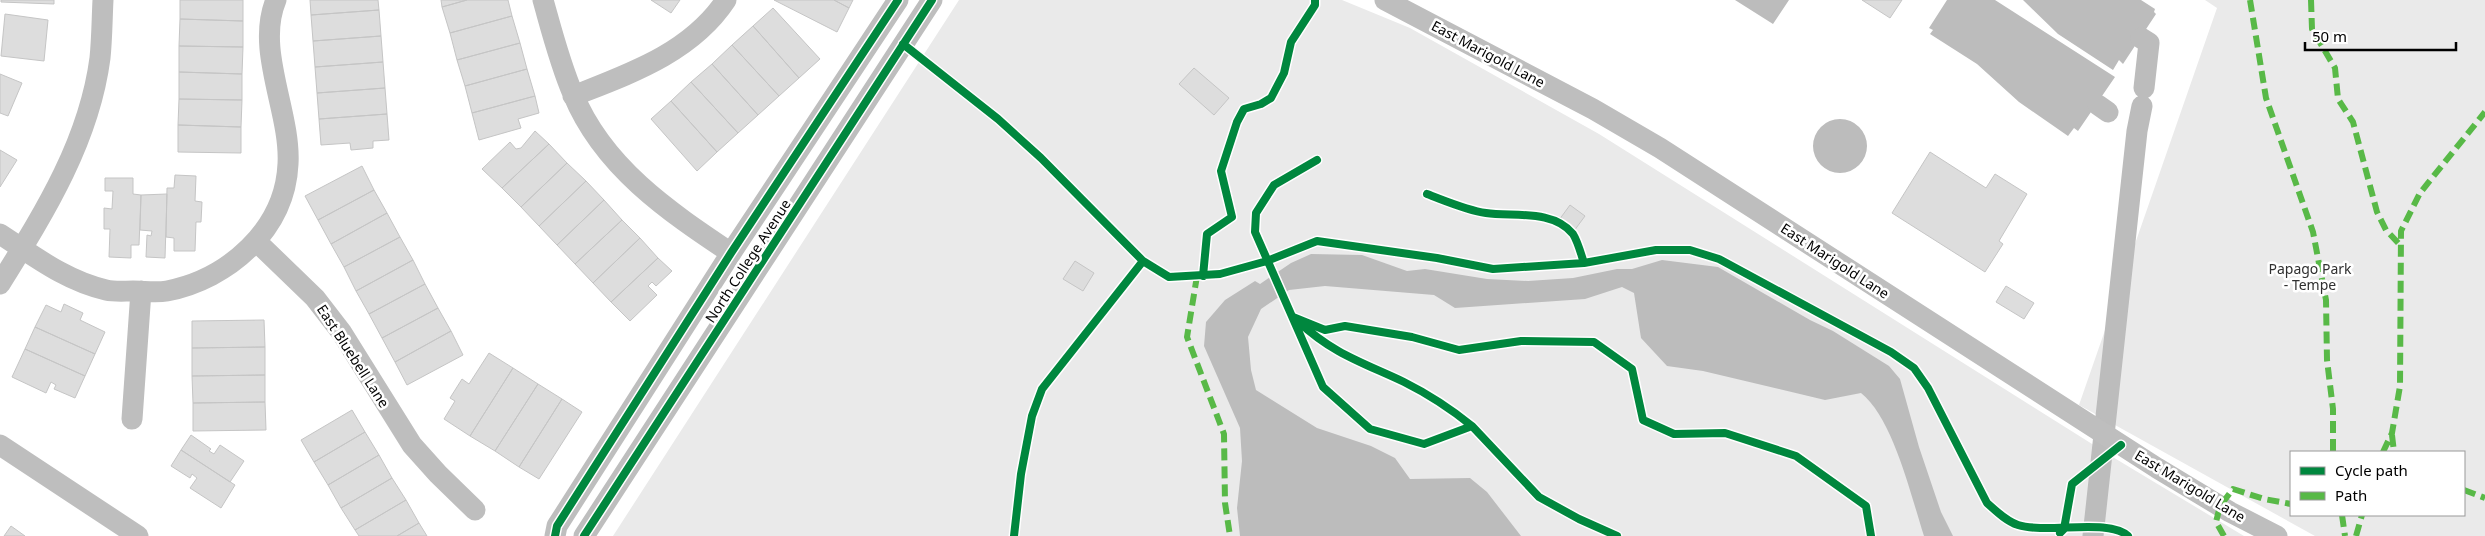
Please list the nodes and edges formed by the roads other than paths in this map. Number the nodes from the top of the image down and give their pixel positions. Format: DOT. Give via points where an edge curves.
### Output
graph roads {
  1 [pos="103,0"];
  2 [pos="276,0"];
  3 [pos="543,0"];
  4 [pos="726,0"];
  5 [pos="898,0"];
  6 [pos="932,0"];
  7 [pos="1385,0"];
  8 [pos="573,96"];
  9 [pos="0,234"];
  10 [pos="256,241"];
  11 [pos="22,248"];
  12 [pos="731,253"];
  13 [pos="0,284"];
  14 [pos="141,291"];
  15 [pos="132,419"];
  16 [pos="3,452"];
  17 [pos="475,510"];
  18 [pos="138,536"];
  19 [pos="555,536"];
  20 [pos="584,536"];
  21 [pos="2277,536"];
  1 -- 11 [label="street" via="100,58 88,111 63,177"];
  2 -- 10 [label="street" via="270,24 271,49 287,138 288,165 283,191 271,221"];
  3 -- 8 [label="street"];
  4 -- 8 [label="street" via="720,10 688,40 649,65"];
  5 -- 12 [label="street, North College Avenue"];
  6 -- 20 [label="street, North College Avenue"];
  7 -- 21 [label="street, East Marigold Lane" via="1593,109 1660,148 2157,468"];
  8 -- 12 [label="street" via="603,145 647,194"];
  9 -- 11 [label="street"];
  10 -- 14 [label="street" via="228,266 205,279 166,291"];
  10 -- 17 [label="street, East Bluebell Lane" via="315,298 342,333 412,445"];
  11 -- 13 [label="street"];
  11 -- 14 [label="street" via="63,275 85,283 108,290"];
  12 -- 19 [label="street, North College Avenue" via="557,526"];
  14 -- 15 [label="street"];
  16 -- 18 [label="street"];
}
